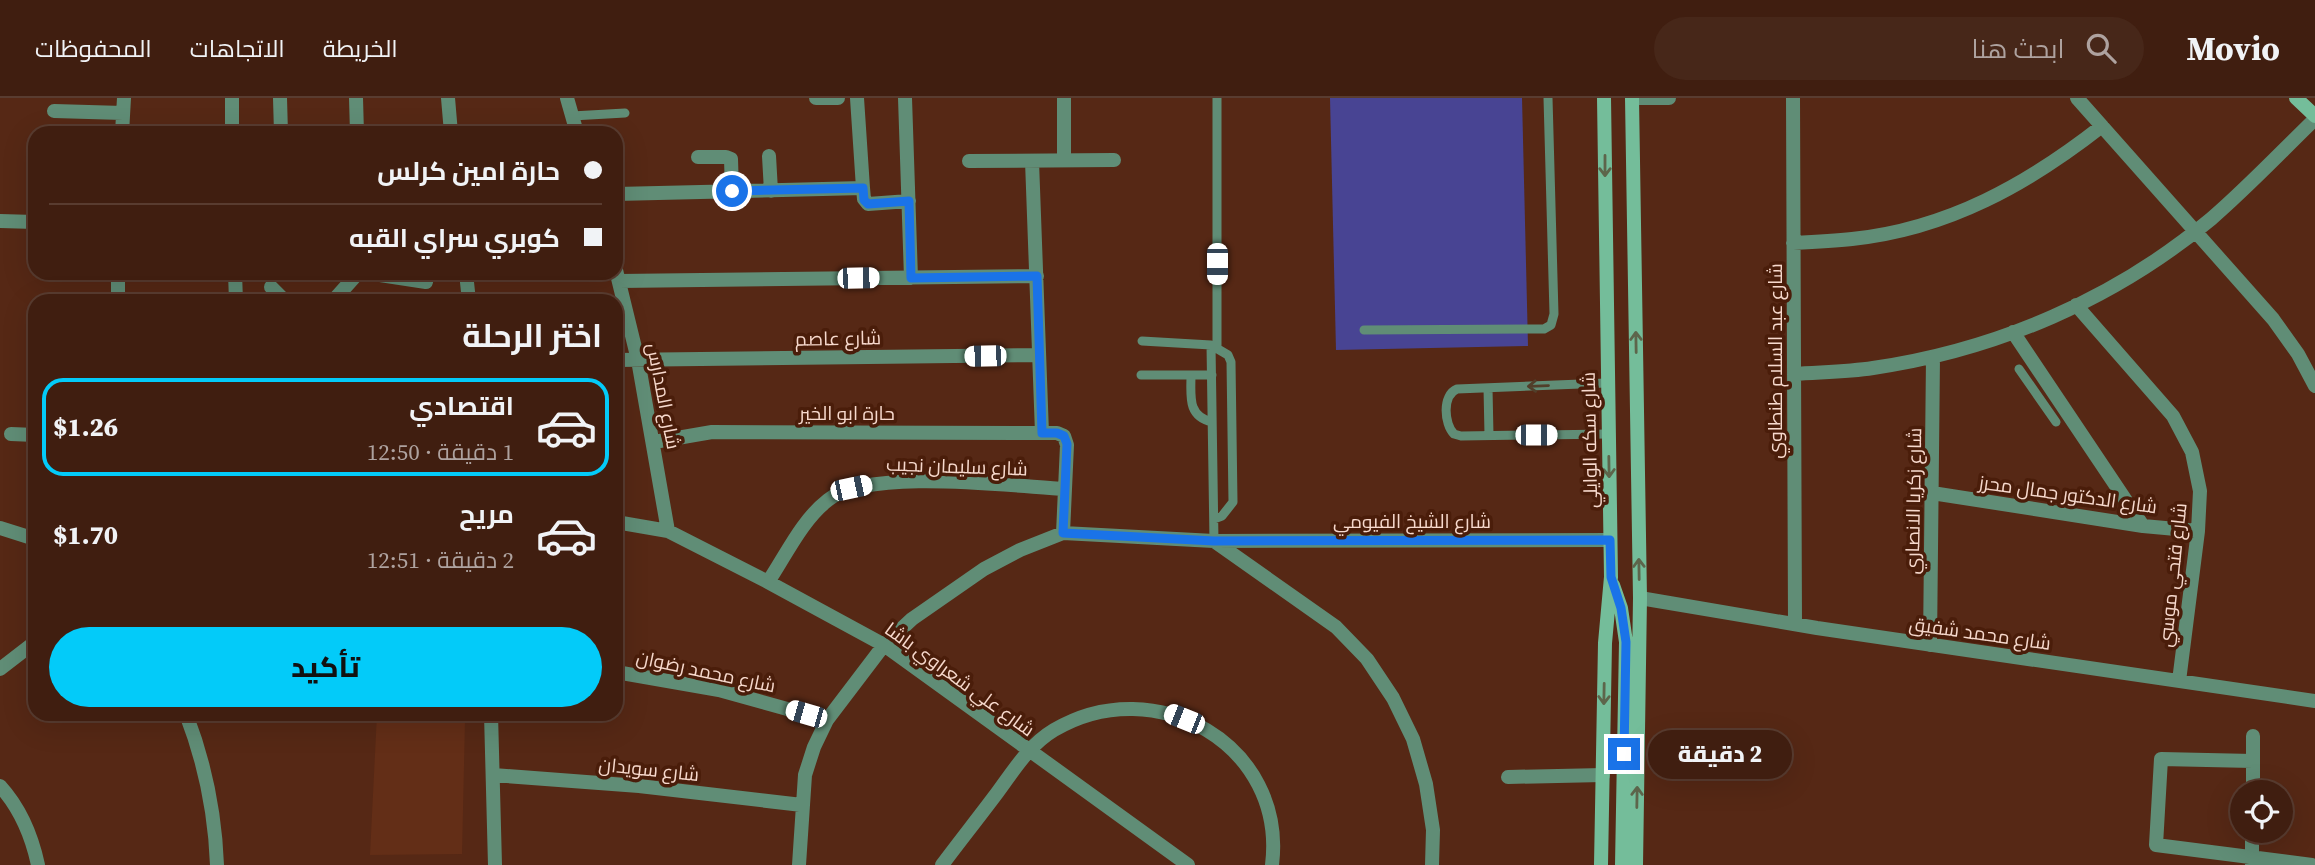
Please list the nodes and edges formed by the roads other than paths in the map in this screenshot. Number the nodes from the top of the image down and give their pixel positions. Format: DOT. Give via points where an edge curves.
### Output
graph roads {
  1 [pos="232,98"];
  2 [pos="280,98"];
  3 [pos="356,98"];
  4 [pos="448,98"];
  5 [pos="568,98"];
  6 [pos="816,98"];
  7 [pos="838,98"];
  8 [pos="857,98"];
  9 [pos="905,98"];
  10 [pos="1064,98"];
  11 [pos="1217,98"];
  12 [pos="1548,98"];
  13 [pos="1604,98"];
  14 [pos="1632,98"];
  15 [pos="1669,98"];
  16 [pos="1793,98"];
  17 [pos="2077,98"];
  18 [pos="2296,98"];
  19 [pos="124,106"];
  20 [pos="54,111"];
  21 [pos="625,113"];
  22 [pos="572,116"];
  23 [pos="2315,118"];
  24 [pos="123,126"];
  25 [pos="232,126"];
  26 [pos="281,126"];
  27 [pos="357,126"];
  28 [pos="450,126"];
  29 [pos="575,126"];
  30 [pos="2102,126"];
  31 [pos="769,156"];
  32 [pos="698,157"];
  33 [pos="1064,160"];
  34 [pos="1114,160"];
  35 [pos="969,161"];
  36 [pos="1032,161"];
  37 [pos="863,188"];
  38 [pos="732,191"];
  39 [pos="771,191"];
  40 [pos="623,194"];
  41 [pos="909,201"];
  42 [pos="0,221"];
  43 [pos="28,222"];
  44 [pos="2194,231"];
  45 [pos="1793,243"];
  46 [pos="623,275"];
  47 [pos="1037,276"];
  48 [pos="911,278"];
  49 [pos="352,280"];
  50 [pos="413,280"];
  51 [pos="426,282"];
  52 [pos="271,287"];
  53 [pos="278,294"];
  54 [pos="339,294"];
  55 [pos="623,296"];
  56 [pos="2077,305"];
  57 [pos="1364,330"];
  58 [pos="2013,332"];
  59 [pos="1142,341"];
  60 [pos="1214,346"];
  61 [pos="1039,355"];
  62 [pos="1933,357"];
  63 [pos="623,360"];
  64 [pos="638,360"];
  65 [pos="2019,369"];
  66 [pos="2041,373"];
  67 [pos="1794,374"];
  68 [pos="1141,375"];
  69 [pos="1191,375"];
  70 [pos="1212,375"];
  71 [pos="2028,382"];
  72 [pos="1606,383"];
  73 [pos="2315,386"];
  74 [pos="1488,388"];
  75 [pos="1212,422"];
  76 [pos="2056,422"];
  77 [pos="1042,433"];
  78 [pos="11,434"];
  79 [pos="1608,434"];
  80 [pos="28,435"];
  81 [pos="1489,435"];
  82 [pos="654,442"];
  83 [pos="1065,489"];
  84 [pos="1932,494"];
  85 [pos="1214,519"];
  86 [pos="623,523"];
  87 [pos="2143,526"];
  88 [pos="0,528"];
  89 [pos="668,531"];
  90 [pos="2198,531"];
  91 [pos="1063,533"];
  92 [pos="28,537"];
  93 [pos="1610,540"];
  94 [pos="1214,541"];
  95 [pos="1611,577"];
  96 [pos="768,582"];
  97 [pos="1640,598"];
  98 [pos="1795,624"];
  99 [pos="884,645"];
  100 [pos="1930,645"];
  101 [pos="28,647"];
  102 [pos="0,668"];
  103 [pos="623,673"];
  104 [pos="2179,681"];
  105 [pos="2315,701"];
  106 [pos="827,720"];
  107 [pos="190,721"];
  108 [pos="491,721"];
  109 [pos="2253,736"];
  110 [pos="1028,751"];
  111 [pos="2253,761"];
  112 [pos="493,775"];
  113 [pos="1603,775"];
  114 [pos="1508,776"];
  115 [pos="2253,780"];
  116 [pos="0,786"];
  117 [pos="802,805"];
  118 [pos="2252,843"];
  119 [pos="2252,861"];
  120 [pos="38,865"];
  121 [pos="217,865"];
  122 [pos="495,865"];
  123 [pos="799,865"];
  124 [pos="942,865"];
  125 [pos="1188,865"];
  126 [pos="1272,865"];
  127 [pos="1432,865"];
  128 [pos="1601,865"];
  129 [pos="1622,865"];
  130 [pos="1636,865"];
  131 [pos="2312,865"];
  1 -- 25 [label="street"];
  2 -- 26 [label="street"];
  3 -- 27 [label="street"];
  4 -- 28 [label="street"];
  5 -- 22 [label="street"];
  6 -- 7 [label="street"];
  8 -- 37 [label="street"];
  9 -- 41 [label="street"];
  10 -- 33 [label="street"];
  11 -- 60 [label="lane"];
  12 -- 57 [label="lane" via="1551,325"];
  13 -- 72 [label="main road, شارع سكه الوايلي, one-way"];
  14 -- 15 [label="street"];
  97 -- 14 [label="main road, one-way"];
  16 -- 45 [label="street, شارع عبد السلام طنطاوي"];
  17 -- 30 [label="street"];
  18 -- 23 [label="main road"];
  19 -- 20 [label="street"];
  19 -- 24 [label="street"];
  21 -- 22 [label="lane"];
  22 -- 29 [label="street"];
  23 -- 44 [label="street"];
  30 -- 44 [label="street"];
  30 -- 45 [label="street" via="2059,160 1961,212 1908,229 1854,239"];
  31 -- 39 [label="street"];
  32 -- 38 [label="street" via="731,159"];
  33 -- 34 [label="street"];
  33 -- 36 [label="street"];
  35 -- 36 [label="street"];
  36 -- 47 [label="street"];
  37 -- 39 [label="street"];
  37 -- 41 [label="street" via="868,204"];
  38 -- 39 [label="street"];
  38 -- 40 [label="street"];
  41 -- 48 [label="street"];
  42 -- 43 [label="street"];
  44 -- 56 [label="street"];
  44 -- 73 [label="street" via="2273,319"];
  45 -- 67 [label="street, شارع عبد السلام طنطاوي"];
  46 -- 48 [label="street"];
  47 -- 48 [label="street"];
  47 -- 61 [label="street"];
  49 -- 54 [label="street"];
  50 -- 51 [label="street"];
  52 -- 53 [label="street"];
  55 -- 64 [label="street, شارع المدارس"];
  56 -- 58 [label="street"];
  56 -- 90 [label="street, شارع فتحي موسي" via="2173,416 2195,465 2200,491"];
  58 -- 62 [label="street"];
  58 -- 66 [label="street"];
  59 -- 60 [label="lane"];
  60 -- 70 [label="lane"];
  60 -- 85 [label="lane" via="1231,362 1233,502"];
  61 -- 64 [label="street, شارع عاصم"];
  61 -- 77 [label="street"];
  62 -- 67 [label="street" via="1872,368"];
  62 -- 84 [label="street, شارع زكريا الانصاري"];
  63 -- 64 [label="street, شارع عاصم"];
  64 -- 82 [label="street, شارع المدارس"];
  65 -- 71 [label="lane"];
  66 -- 71 [label="lane"];
  66 -- 87 [label="street"];
  67 -- 98 [label="street, شارع عبد السلام طنطاوي"];
  68 -- 69 [label="lane"];
  69 -- 70 [label="lane"];
  69 -- 75 [label="lane" via="1194,412"];
  70 -- 75 [label="lane"];
  71 -- 76 [label="lane"];
  72 -- 74 [label="lane, one-way"];
  72 -- 79 [label="main road, شارع سكه الوايلي"];
  74 -- 81 [label="lane"];
  74 -- 81 [label="lane" via="1451,391 1447,424 1454,434"];
  75 -- 85 [label="lane"];
  77 -- 82 [label="street, حارة ابو الخير" via="712,432"];
  77 -- 83 [label="street" via="1064,436"];
  78 -- 80 [label="street"];
  79 -- 81 [label="lane"];
  79 -- 93 [label="main road, شارع سكه الوايلي, one-way"];
  82 -- 89 [label="street, شارع المدارس"];
  83 -- 91 [label="street"];
  83 -- 96 [label="street, شارع سليمان نجيب" via="930,482 851,488 817,509"];
  84 -- 87 [label="street, شارع الدكتور جمال محرز"];
  84 -- 100 [label="street, شارع زكريا الانصاري"];
  85 -- 94 [label="lane"];
  86 -- 89 [label="street, شارع علي شعراوي باشا"];
  87 -- 90 [label="street, شارع الدكتور جمال محرز"];
  88 -- 92 [label="street"];
  89 -- 96 [label="street, شارع علي شعراوي باشا"];
  90 -- 104 [label="street, شارع فتحي موسي"];
  91 -- 94 [label="street, شارع الشيخ الفيومي"];
  91 -- 99 [label="street" via="984,569 912,619"];
  93 -- 94 [label="street, شارع الشيخ الفيومي"];
  93 -- 95 [label="main road, شارع سكه الوايلي"];
  94 -- 127 [label="street" via="1336,627 1367,659 1413,740 1433,830"];
  95 -- 113 [label="main road, شارع سكه الوايلي, one-way"];
  95 -- 129 [label="main road" via="1626,642"];
  96 -- 99 [label="street, شارع علي شعراوي باشا"];
  97 -- 98 [label="street, شارع محمد شفيق"];
  130 -- 97 [label="main road, one-way"];
  98 -- 100 [label="street, شارع محمد شفيق"];
  99 -- 106 [label="street"];
  99 -- 110 [label="street, شارع علي شعراوي باشا"];
  100 -- 104 [label="street, شارع محمد شفيق"];
  101 -- 102 [label="street"];
  103 -- 106 [label="street, شارع محمد رضوان" via="719,690"];
  104 -- 105 [label="street, شارع محمد شفيق"];
  106 -- 117 [label="street" via="808,766"];
  107 -- 121 [label="street" via="210,792"];
  108 -- 112 [label="street"];
  109 -- 111 [label="street"];
  110 -- 124 [label="street"];
  110 -- 125 [label="street, شارع علي شعراوي باشا"];
  110 -- 126 [label="street" via="1052,731 1109,709 1170,713 1199,725 1245,765 1261,792 1270,822"];
  111 -- 115 [label="street"];
  111 -- 119 [label="street" via="2161,760 2156,845"];
  112 -- 117 [label="street, شارع سويدان"];
  112 -- 122 [label="street"];
  113 -- 114 [label="street"];
  113 -- 128 [label="main road, شارع سكه الوايلي"];
  116 -- 120 [label="street" via="21,817"];
  117 -- 123 [label="street"];
  118 -- 119 [label="street"];
  119 -- 131 [label="street"];
}
